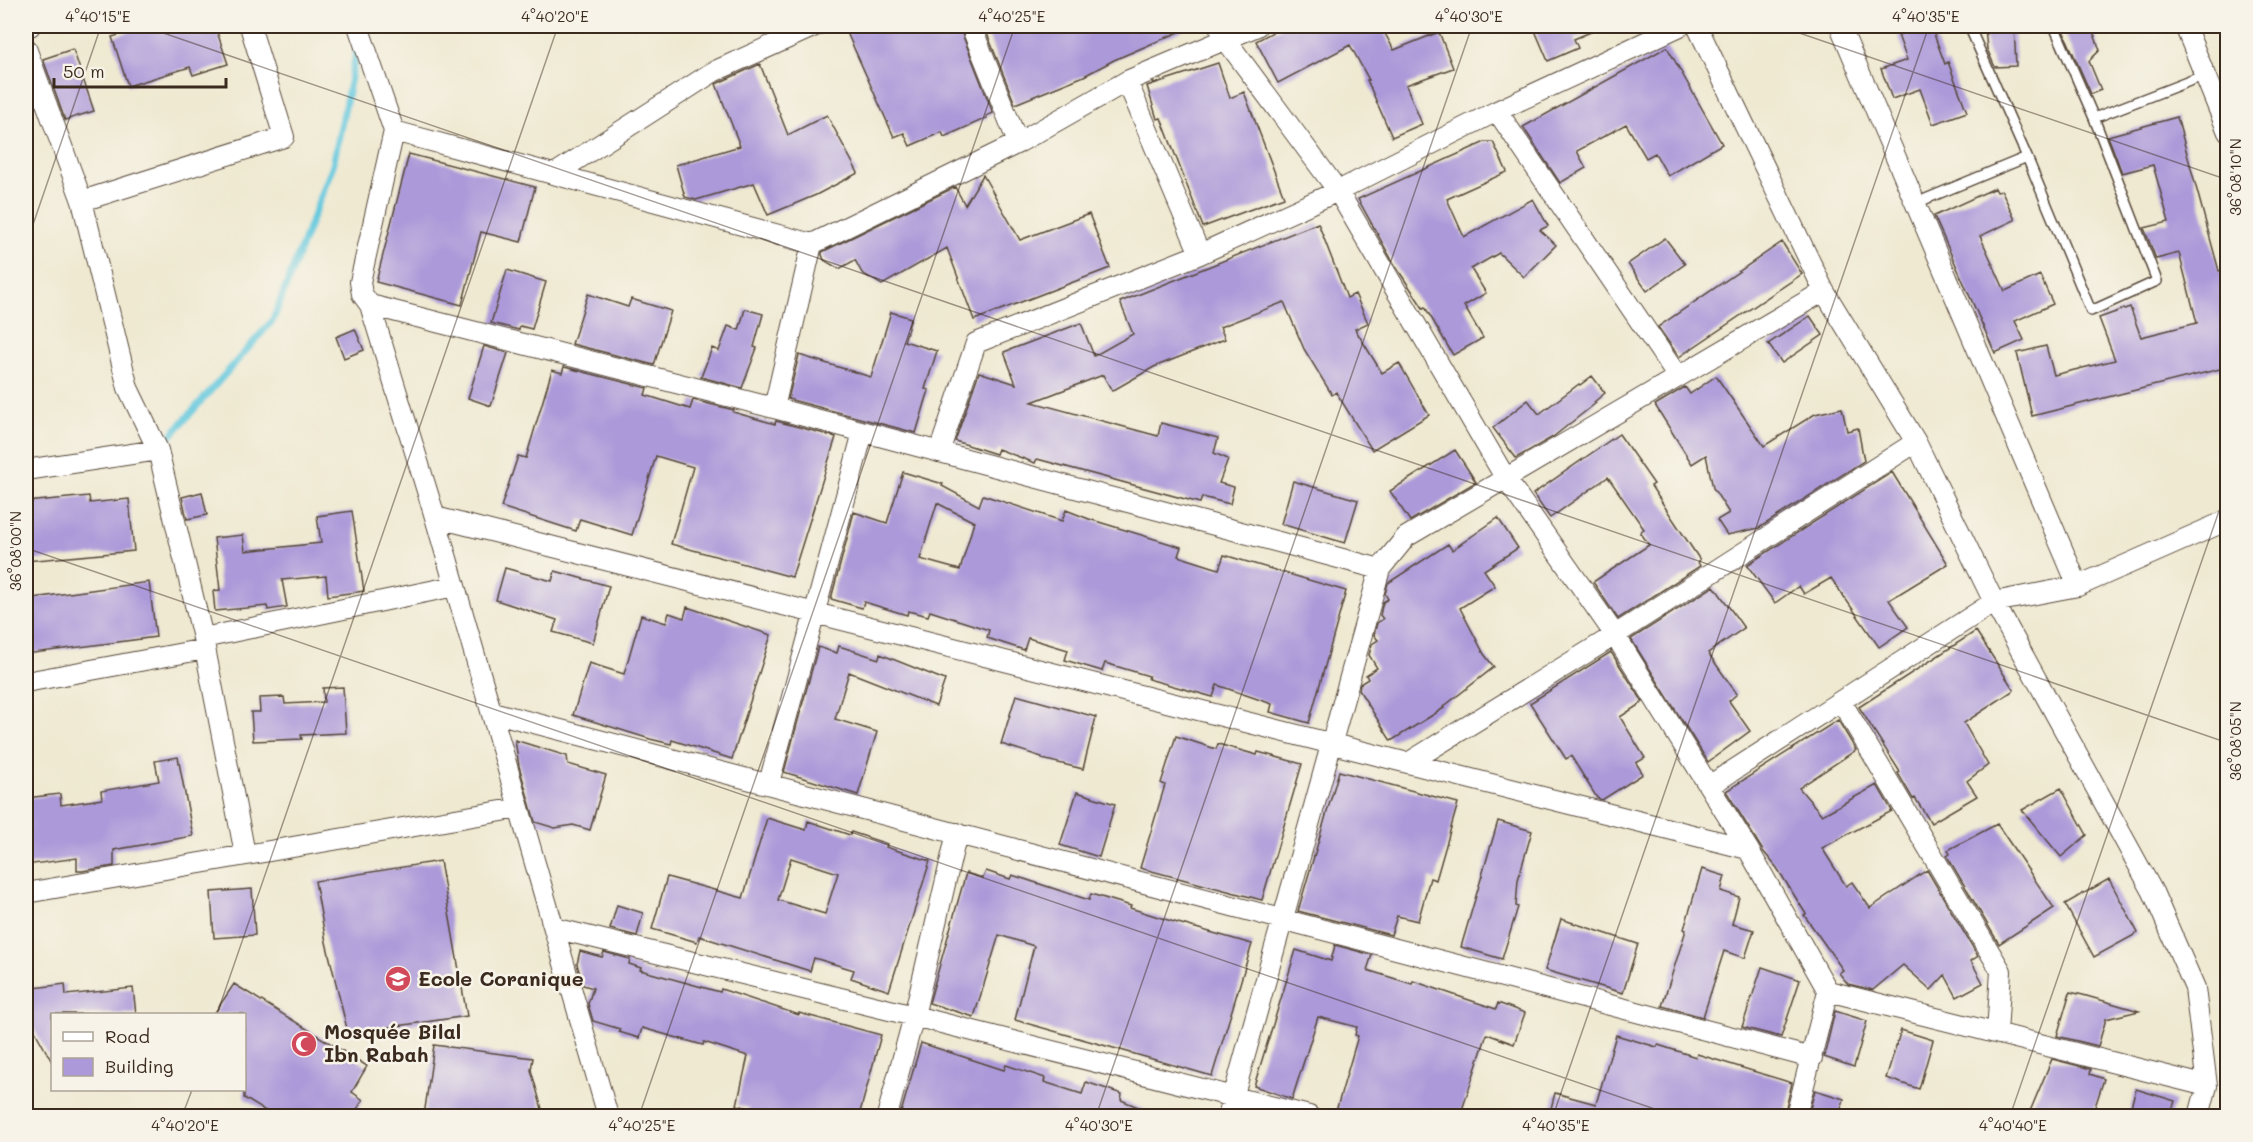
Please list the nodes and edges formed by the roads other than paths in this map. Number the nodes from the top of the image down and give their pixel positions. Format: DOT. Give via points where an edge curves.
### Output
graph roads {
  1 [pos="30,26"];
  2 [pos="250,26"];
  3 [pos="358,26"];
  4 [pos="815,26"];
  5 [pos="971,26"];
  6 [pos="1257,26"];
  7 [pos="1680,26"];
  8 [pos="1697,26"];
  9 [pos="1840,26"];
  10 [pos="1969,26"];
  11 [pos="2054,26"];
  12 [pos="2185,26"];
  13 [pos="26,27"];
  14 [pos="1222,33"];
  15 [pos="26,48"];
  16 [pos="2205,75"];
  17 [pos="1127,81"];
  18 [pos="1497,111"];
  19 [pos="2094,118"];
  20 [pos="394,131"];
  21 [pos="2228,132"];
  22 [pos="1018,143"];
  23 [pos="2027,157"];
  24 [pos="556,174"];
  25 [pos="1338,190"];
  26 [pos="82,201"];
  27 [pos="1916,203"];
  28 [pos="812,244"];
  29 [pos="1200,254"];
  30 [pos="1824,291"];
  31 [pos="370,304"];
  32 [pos="1678,377"];
  33 [pos="774,408"];
  34 [pos="863,432"];
  35 [pos="1916,442"];
  36 [pos="158,450"];
  37 [pos="939,452"];
  38 [pos="26,470"];
  39 [pos="1506,478"];
  40 [pos="435,517"];
  41 [pos="2228,520"];
  42 [pos="1380,569"];
  43 [pos="455,586"];
  44 [pos="2078,586"];
  45 [pos="1994,602"];
  46 [pos="815,612"];
  47 [pos="1615,635"];
  48 [pos="204,643"];
  49 [pos="26,682"];
  50 [pos="1841,701"];
  51 [pos="492,712"];
  52 [pos="1331,744"];
  53 [pos="1408,763"];
  54 [pos="769,783"];
  55 [pos="1709,786"];
  56 [pos="519,808"];
  57 [pos="957,833"];
  58 [pos="1748,849"];
  59 [pos="245,854"];
  60 [pos="26,893"];
  61 [pos="1282,921"];
  62 [pos="554,928"];
  63 [pos="1828,991"];
  64 [pos="914,1016"];
  65 [pos="1997,1033"];
  66 [pos="1812,1058"];
  67 [pos="2207,1086"];
  68 [pos="1230,1108"];
  69 [pos="608,1116"];
  70 [pos="887,1116"];
  71 [pos="1310,1116"];
  72 [pos="1796,1116"];
  73 [pos="2199,1116"];
  1 -- 13 [label="street"];
  2 -- 26 [label="street" via="284,137"];
  3 -- 20 [label="street"];
  4 -- 24 [label="street" via="713,72"];
  5 -- 22 [label="street"];
  6 -- 14 [label="street"];
  7 -- 18 [label="street"];
  8 -- 30 [label="street"];
  9 -- 27 [label="street"];
  10 -- 23 [label="lane"];
  11 -- 19 [label="lane"];
  12 -- 16 [label="street"];
  14 -- 17 [label="street"];
  14 -- 25 [label="street"];
  15 -- 26 [label="street"];
  16 -- 19 [label="lane"];
  16 -- 21 [label="street"];
  17 -- 22 [label="street"];
  17 -- 29 [label="street"];
  18 -- 25 [label="street"];
  18 -- 32 [label="street"];
  19 -- 23 [label="lane" via="2157,281 2091,311"];
  20 -- 24 [label="street"];
  20 -- 31 [label="street" via="360,282 362,294"];
  22 -- 28 [label="street"];
  23 -- 27 [label="lane"];
  24 -- 28 [label="street"];
  25 -- 29 [label="street"];
  25 -- 39 [label="street"];
  26 -- 36 [label="street" via="128,388"];
  27 -- 44 [label="street"];
  28 -- 33 [label="street"];
  29 -- 37 [label="street" via="976,344"];
  30 -- 32 [label="street"];
  30 -- 35 [label="street"];
  31 -- 33 [label="street"];
  31 -- 40 [label="street"];
  32 -- 39 [label="street"];
  33 -- 34 [label="street"];
  34 -- 37 [label="street"];
  34 -- 46 [label="street"];
  35 -- 45 [label="street"];
  35 -- 47 [label="street"];
  36 -- 38 [label="street"];
  36 -- 48 [label="street"];
  37 -- 42 [label="street"];
  39 -- 42 [label="street" via="1406,537"];
  39 -- 47 [label="street"];
  40 -- 43 [label="street"];
  40 -- 46 [label="street"];
  41 -- 44 [label="street"];
  42 -- 52 [label="street"];
  43 -- 48 [label="street"];
  43 -- 51 [label="street"];
  44 -- 45 [label="street"];
  45 -- 50 [label="street"];
  45 -- 67 [label="street" via="2153,892 2186,966 2195,988"];
  46 -- 52 [label="street"];
  46 -- 54 [label="street"];
  47 -- 53 [label="street"];
  47 -- 55 [label="street"];
  48 -- 49 [label="street"];
  48 -- 59 [label="street"];
  50 -- 55 [label="street"];
  50 -- 65 [label="street" via="2001,970"];
  51 -- 54 [label="street"];
  51 -- 56 [label="street"];
  52 -- 53 [label="street"];
  52 -- 61 [label="street"];
  53 -- 58 [label="street"];
  54 -- 57 [label="street"];
  55 -- 58 [label="street"];
  56 -- 59 [label="street"];
  56 -- 62 [label="street"];
  57 -- 61 [label="street"];
  57 -- 64 [label="street"];
  58 -- 63 [label="street"];
  59 -- 60 [label="street"];
  61 -- 66 [label="street"];
  61 -- 68 [label="street"];
  62 -- 64 [label="street"];
  62 -- 69 [label="street"];
  63 -- 65 [label="street"];
  63 -- 66 [label="street"];
  64 -- 68 [label="street"];
  64 -- 70 [label="street"];
  65 -- 67 [label="street"];
  66 -- 72 [label="street"];
  67 -- 73 [label="street"];
  68 -- 71 [label="street"];
}
